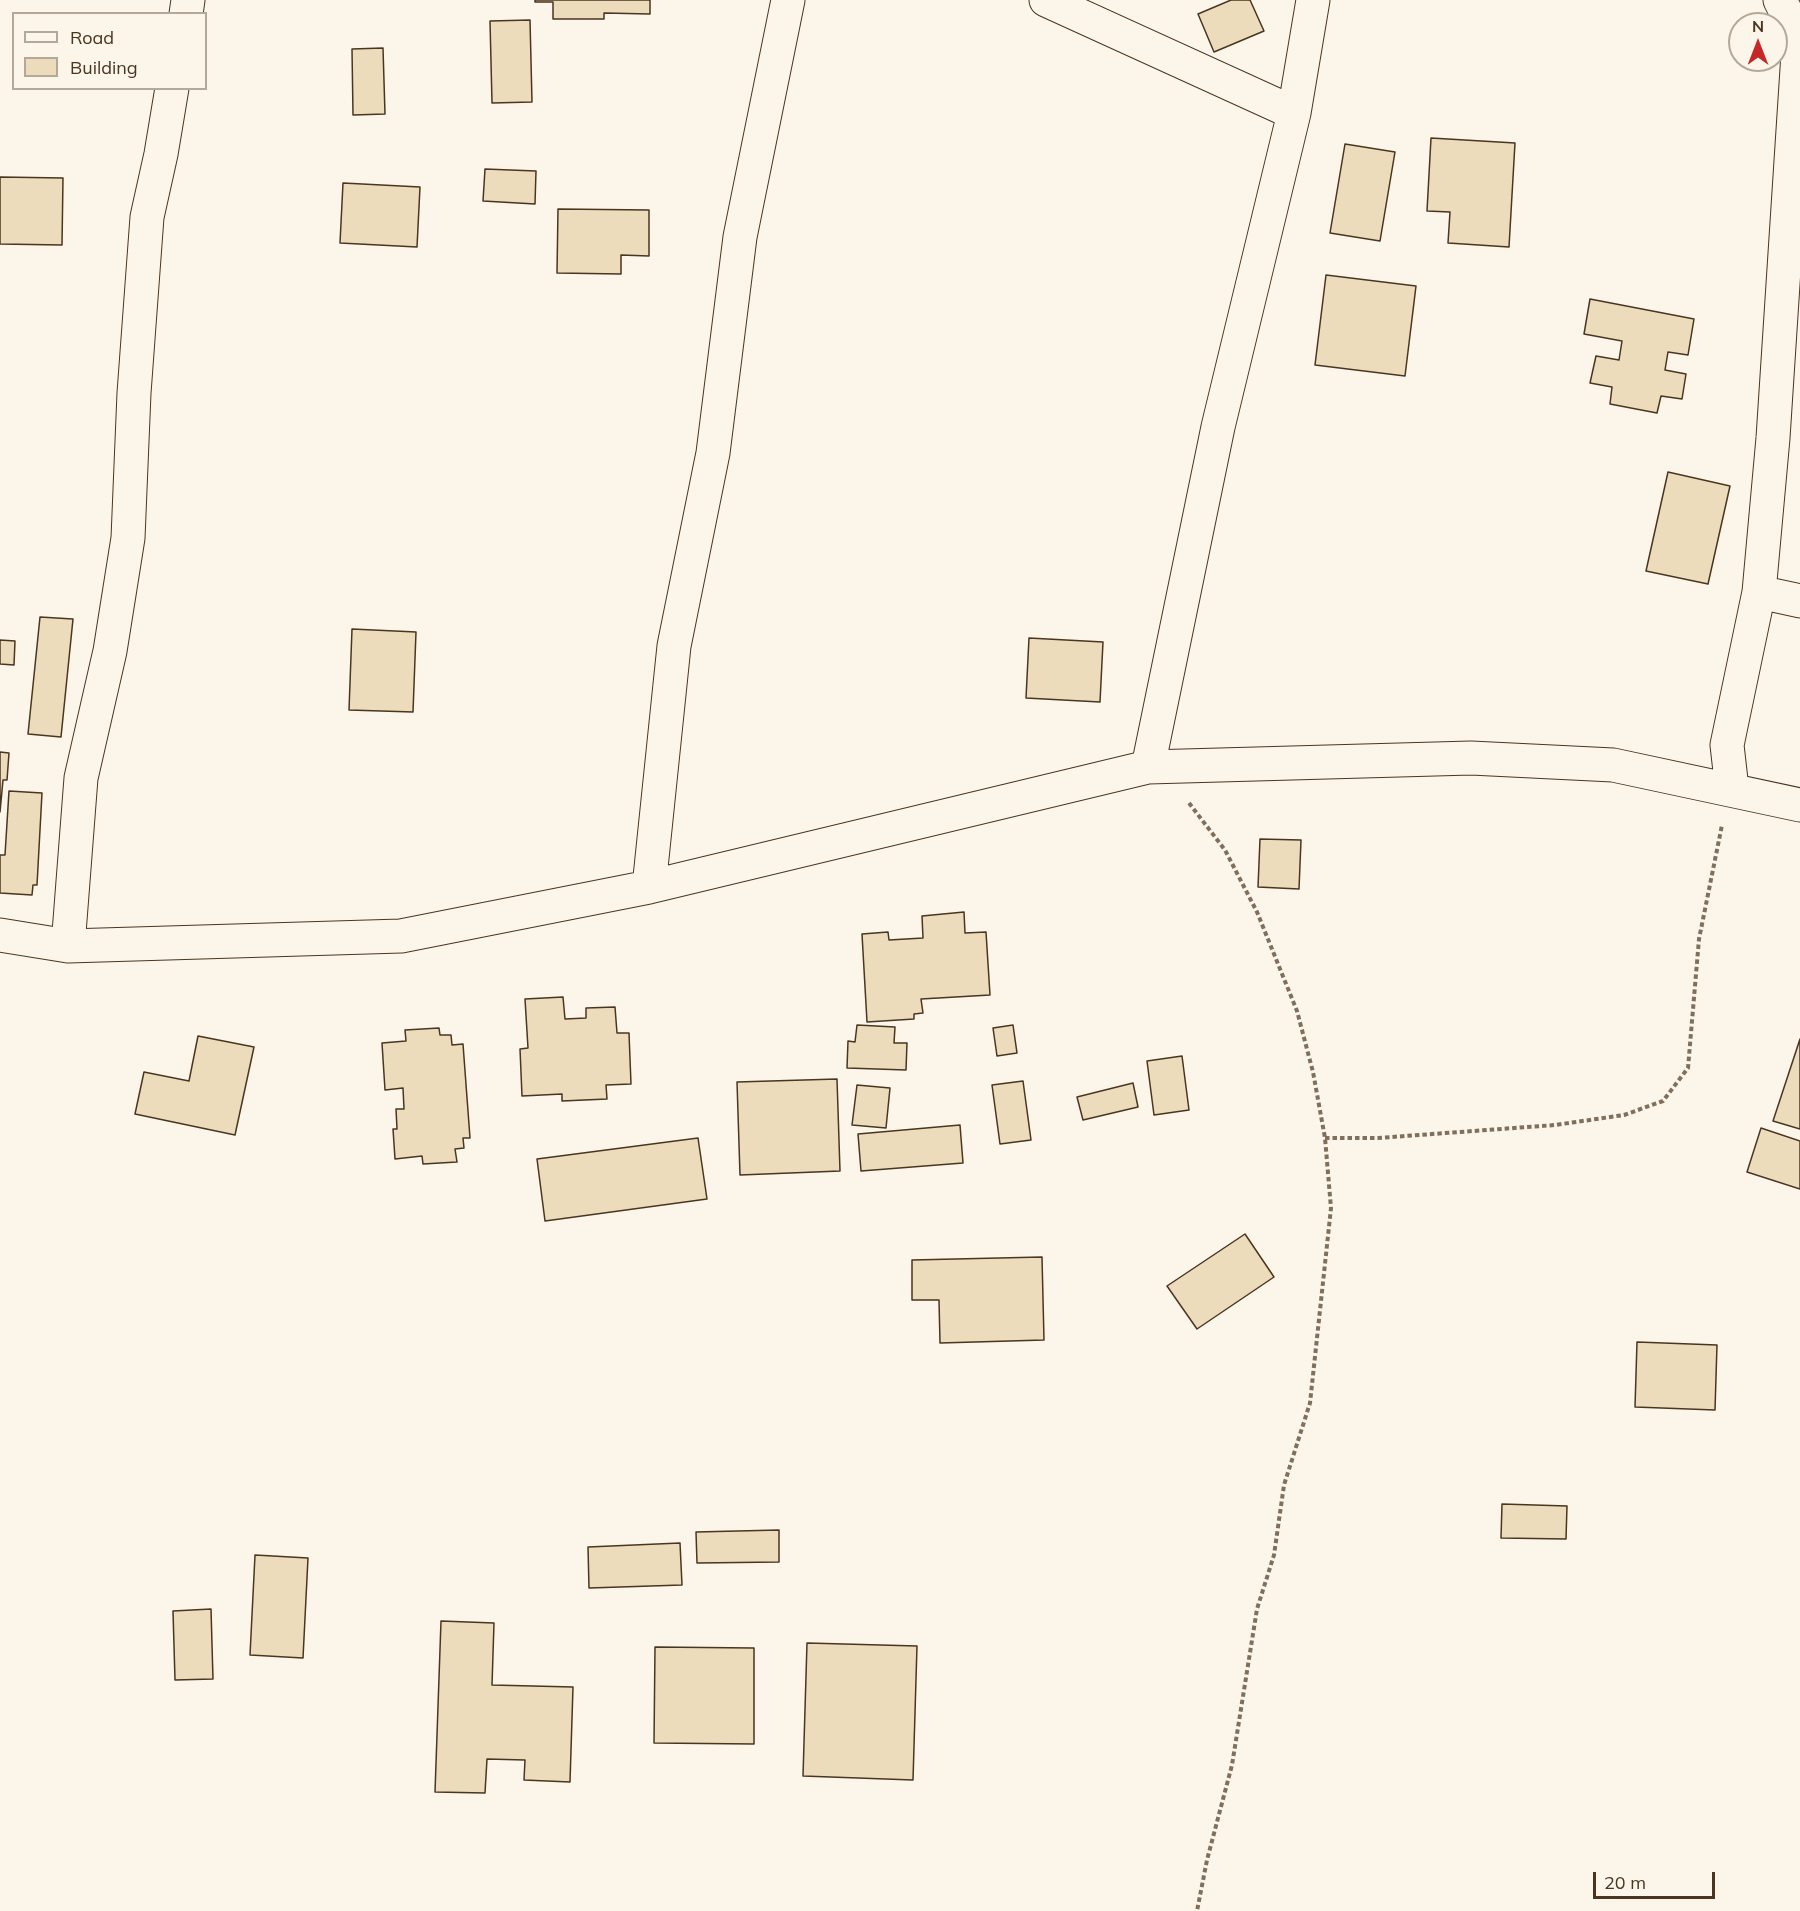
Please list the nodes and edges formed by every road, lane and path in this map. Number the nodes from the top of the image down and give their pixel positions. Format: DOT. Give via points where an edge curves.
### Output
graph roads {
  1 [pos="788,0"];
  2 [pos="1046,0"];
  3 [pos="1313,0"];
  4 [pos="1780,0"];
  5 [pos="172,90"];
  6 [pos="1294,113"];
  7 [pos="1759,592"];
  8 [pos="1800,601"];
  9 [pos="1148,767"];
  10 [pos="1732,789"];
  11 [pos="1800,805"];
  12 [pos="649,887"];
  13 [pos="0,935"];
  14 [pos="68,946"];
  15 [pos="1325,1138"];
  16 [pos="1197,1911"];
  1 -- 12 [label="street" via="740,237 713,453 674,646"];
  2 -- 6 [label="street"];
  3 -- 6 [label="street"];
  4 -- 7 [label="street" via="1799,38"];
  5 -- 14 [label="street" via="147,217 128,538 110,651 81,778"];
  6 -- 9 [label="street" via="1218,427"];
  7 -- 8 [label="street"];
  7 -- 10 [label="street" via="1727,745"];
  9 -- 10 [label="street" via="1471,758 1613,765"];
  9 -- 12 [label="street"];
  9 -- 15 [label="path" via="1190,804 1218,840 1257,912 1297,1011"];
  10 -- 11 [label="street"];
  10 -- 15 [label="path" via="1699,939 1688,1068 1664,1101 1624,1115 1555,1125"];
  12 -- 14 [label="street" via="401,936"];
  13 -- 14 [label="street"];
  15 -- 16 [label="path" via="1331,1208 1310,1403 1284,1485 1274,1556 1257,1609 1233,1765"];
}
